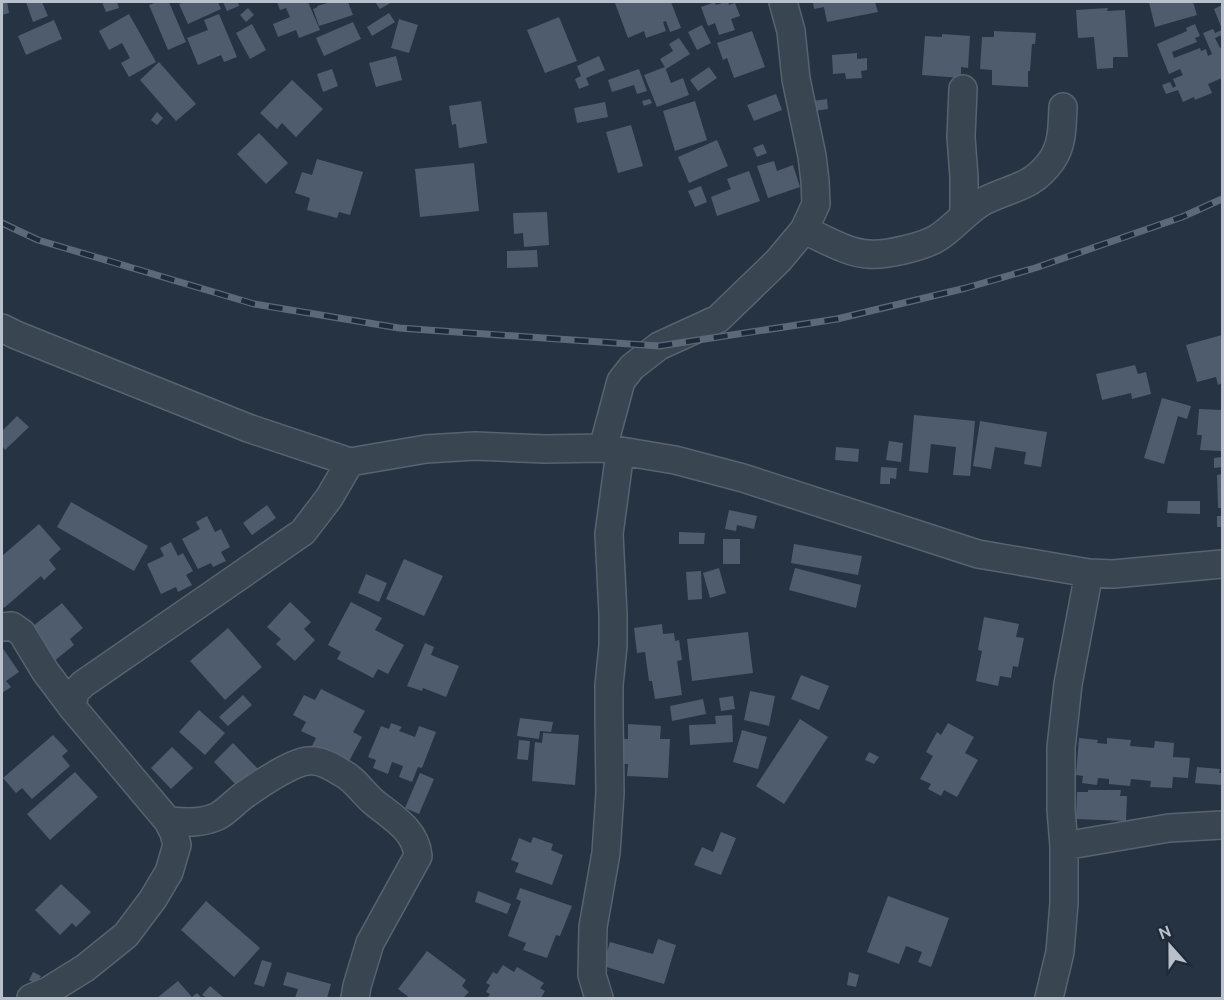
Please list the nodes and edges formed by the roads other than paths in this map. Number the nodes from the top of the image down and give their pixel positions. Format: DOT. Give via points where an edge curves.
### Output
graph roads {
  1 [pos="783,2"];
  2 [pos="963,89"];
  3 [pos="1063,107"];
  4 [pos="964,214"];
  5 [pos="804,230"];
  6 [pos="2,328"];
  7 [pos="611,450"];
  8 [pos="350,462"];
  9 [pos="1222,564"];
  10 [pos="1089,573"];
  11 [pos="2,627"];
  12 [pos="72,707"];
  13 [pos="168,821"];
  14 [pos="1222,825"];
  15 [pos="1064,846"];
  16 [pos="31,999"];
  17 [pos="355,999"];
  18 [pos="599,999"];
  19 [pos="1049,999"];
  1 -- 5 [label="street" via="815,181 816,204"];
  2 -- 4 [label="street"];
  3 -- 4 [label="street" via="1061,141 1040,175"];
  4 -- 5 [label="street" via="936,239 883,254 854,252"];
  5 -- 7 [label="street" via="718,319 659,346 632,367 621,381"];
  6 -- 8 [label="street" via="248,428"];
  7 -- 8 [label="street" via="475,446 426,449"];
  7 -- 10 [label="street" via="675,460 743,477 978,554"];
  7 -- 18 [label="street" via="613,645 609,805 606,853 593,927 592,975"];
  8 -- 12 [label="street" via="303,532 83,684 75,692"];
  9 -- 10 [label="street"];
  10 -- 15 [label="street" via="1068,684 1061,748"];
  11 -- 12 [label="street" via="12,626 22,633"];
  12 -- 13 [label="street"];
  13 -- 16 [label="street" via="177,845 169,872 126,935 85,968"];
  13 -- 17 [label="street" via="197,823 218,816 244,795 308,760 345,774 404,827 417,845 417,856 370,943"];
  14 -- 15 [label="street" via="1168,828"];
  15 -- 19 [label="street" via="1060,952"];
}
